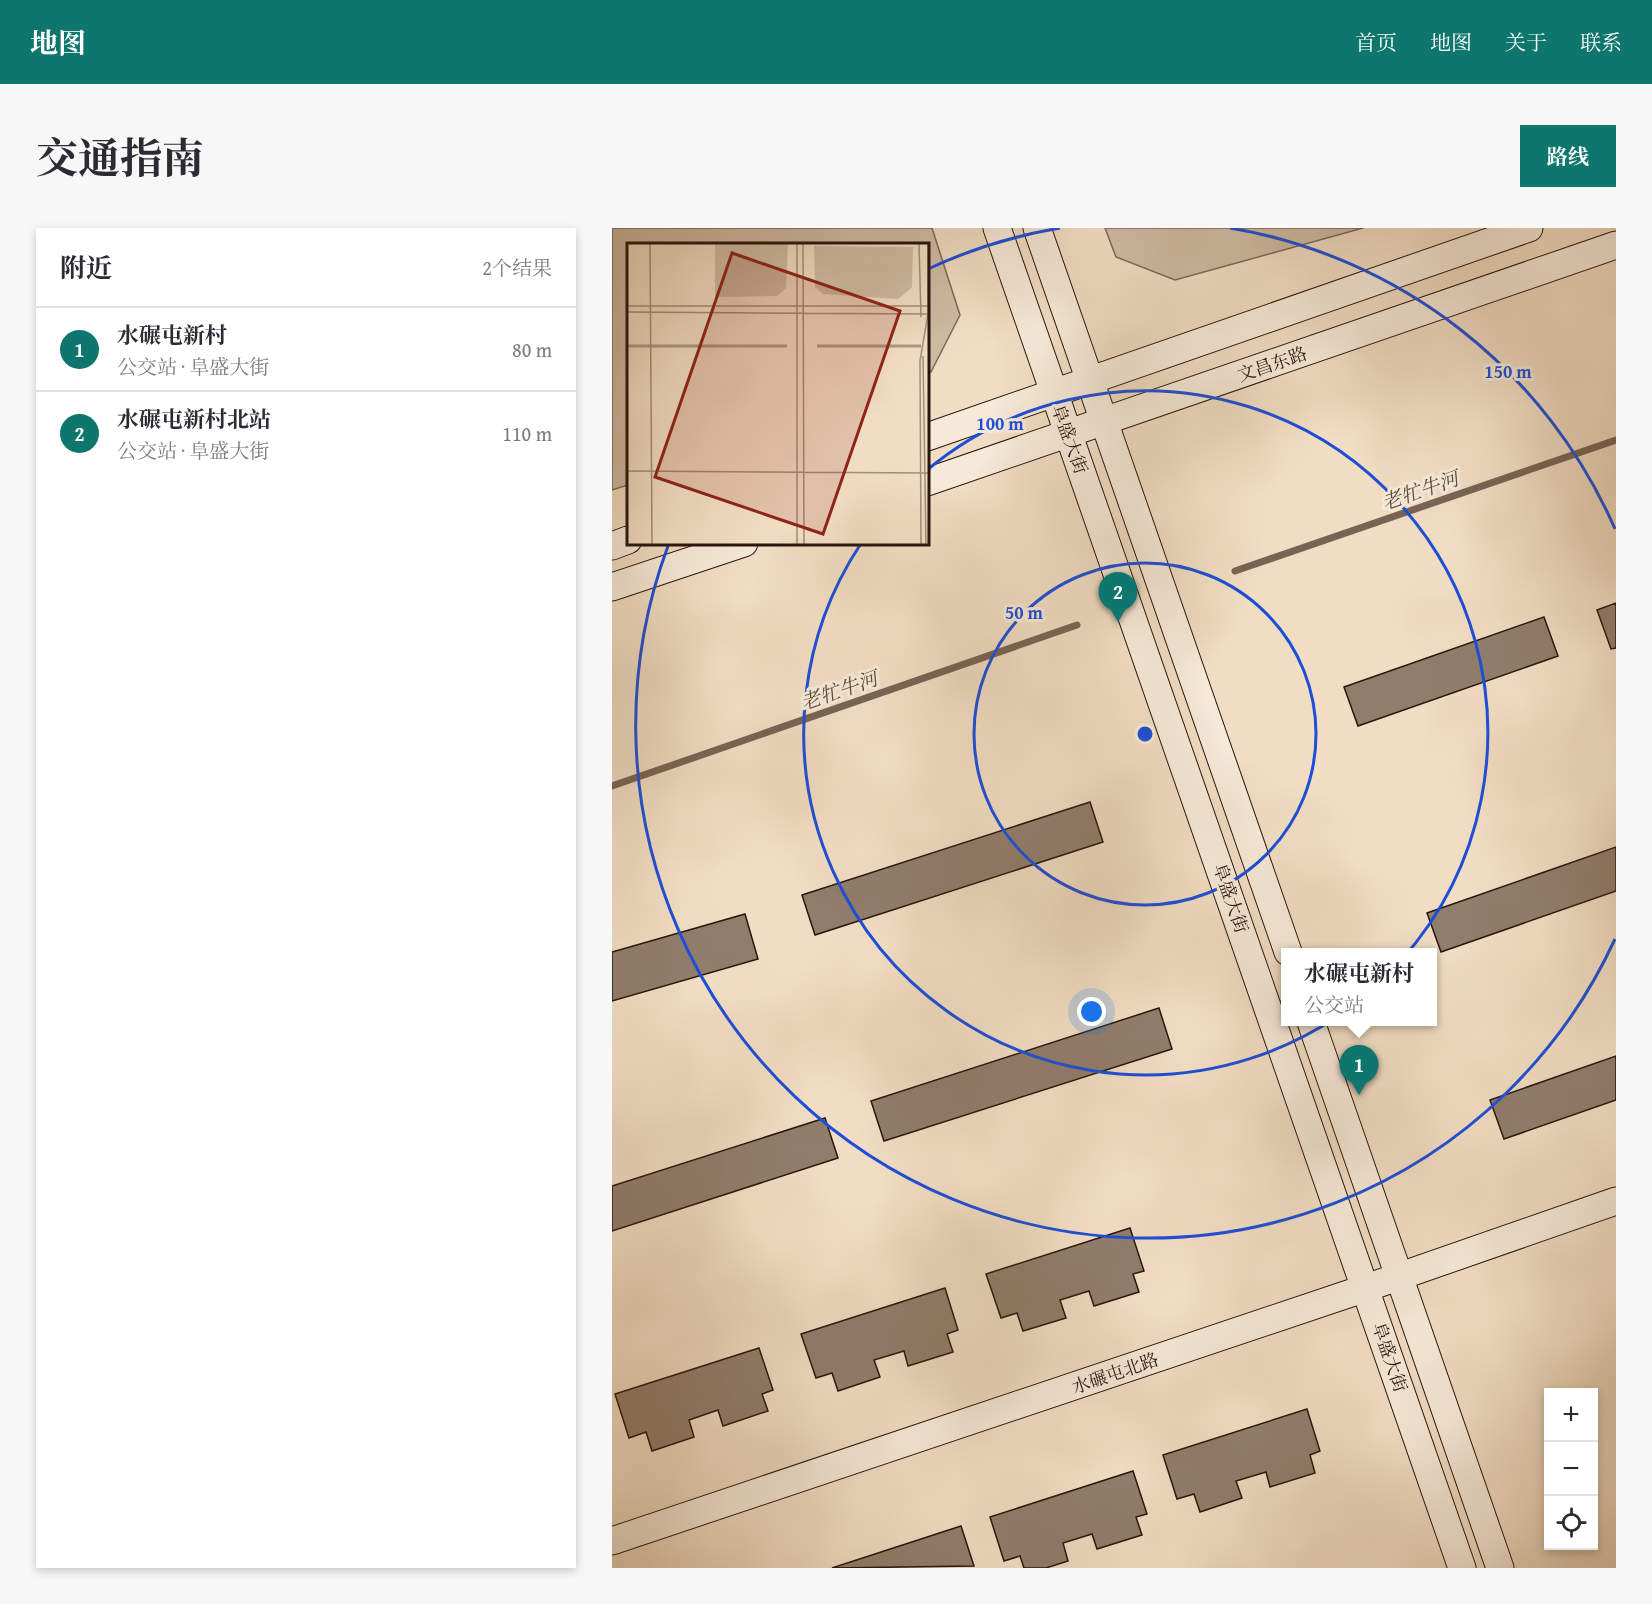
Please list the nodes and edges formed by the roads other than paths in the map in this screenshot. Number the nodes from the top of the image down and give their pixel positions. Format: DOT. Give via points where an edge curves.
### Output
graph roads {
  1 [pos="997,228"];
  2 [pos="1036,228"];
  3 [pos="1528,228"];
  4 [pos="1616,245"];
  5 [pos="1090,382"];
  6 [pos="1054,393"];
  7 [pos="1105,422"];
  8 [pos="1070,435"];
  9 [pos="928,437"];
  10 [pos="928,482"];
  11 [pos="627,540"];
  12 [pos="741,544"];
  13 [pos="612,546"];
  14 [pos="612,587"];
  15 [pos="1287,948"];
  16 [pos="1312,1026"];
  17 [pos="1616,1201"];
  18 [pos="1399,1276"];
  19 [pos="1366,1288"];
  20 [pos="612,1541"];
  21 [pos="1462,1568"];
  22 [pos="1500,1568"];
  1 -- 6 [label="main road, 阜盛大街"];
  2 -- 5 [label="main road, 阜盛大街"];
  3 -- 5 [label="main road"];
  4 -- 7 [label="main road, 文昌东路"];
  5 -- 6 [label="main road"];
  5 -- 7 [label="main road, 阜盛大街"];
  6 -- 8 [label="main road, 阜盛大街"];
  6 -- 9 [label="main road"];
  7 -- 8 [label="main road, 文昌东路"];
  7 -- 15 [label="main road, 阜盛大街"];
  8 -- 10 [label="main road, 文昌东路"];
  8 -- 19 [label="main road, 阜盛大街"];
  11 -- 13 [label="main road"];
  12 -- 14 [label="main road"];
  16 -- 18 [label="main road, 阜盛大街"];
  17 -- 18 [label="main road, 水碾屯北路"];
  18 -- 19 [label="main road, 水碾屯北路"];
  18 -- 22 [label="main road, 阜盛大街"];
  19 -- 20 [label="main road, 水碾屯北路"];
  19 -- 21 [label="main road, 阜盛大街"];
}
